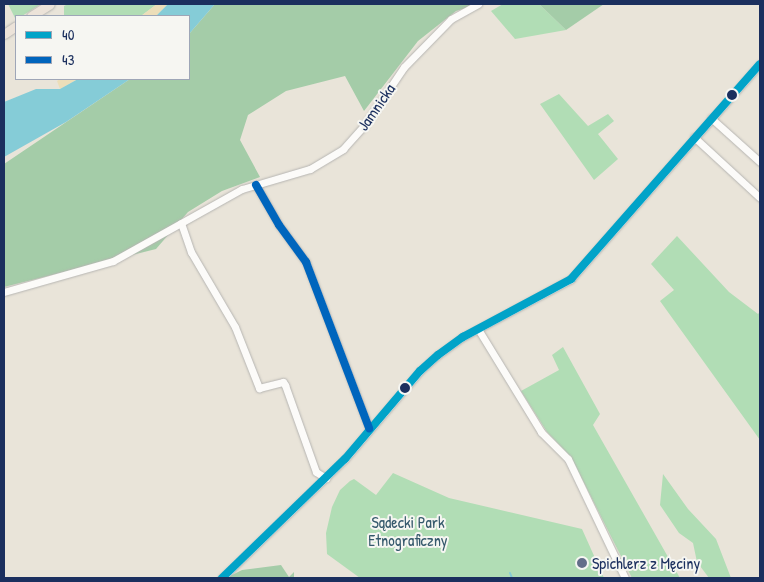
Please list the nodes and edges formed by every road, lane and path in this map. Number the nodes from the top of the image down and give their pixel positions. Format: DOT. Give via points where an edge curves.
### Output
graph roads {
  1 [pos="50,4"];
  2 [pos="478,4"];
  3 [pos="33,15"];
  4 [pos="15,27"];
  5 [pos="4,34"];
  6 [pos="760,64"];
  7 [pos="711,118"];
  8 [pos="694,137"];
  9 [pos="760,162"];
  10 [pos="256,185"];
  11 [pos="760,198"];
  12 [pos="181,223"];
  13 [pos="4,292"];
  14 [pos="478,329"];
  15 [pos="370,428"];
  16 [pos="326,478"];
  17 [pos="222,578"];
  18 [pos="625,578"];
  1 -- 3 [label="main road"];
  2 -- 10 [label="street, Jamnicka" via="451,19 404,67 364,126 343,149 310,169"];
  4 -- 5 [label="main road"];
  6 -- 7 [label="street"];
  7 -- 8 [label="street"];
  7 -- 9 [label="street"];
  8 -- 11 [label="street"];
  8 -- 14 [label="street" via="571,279"];
  10 -- 12 [label="street, Jamnicka" via="242,188"];
  10 -- 15 [label="street" via="278,225 306,262"];
  12 -- 13 [label="street, Jamnicka" via="113,261"];
  12 -- 16 [label="street" via="191,252 235,327 259,388 283,382 316,472"];
  14 -- 15 [label="street" via="438,354"];
  14 -- 18 [label="street" via="541,432 568,459"];
  15 -- 16 [label="street"];
  16 -- 17 [label="street"];
}
